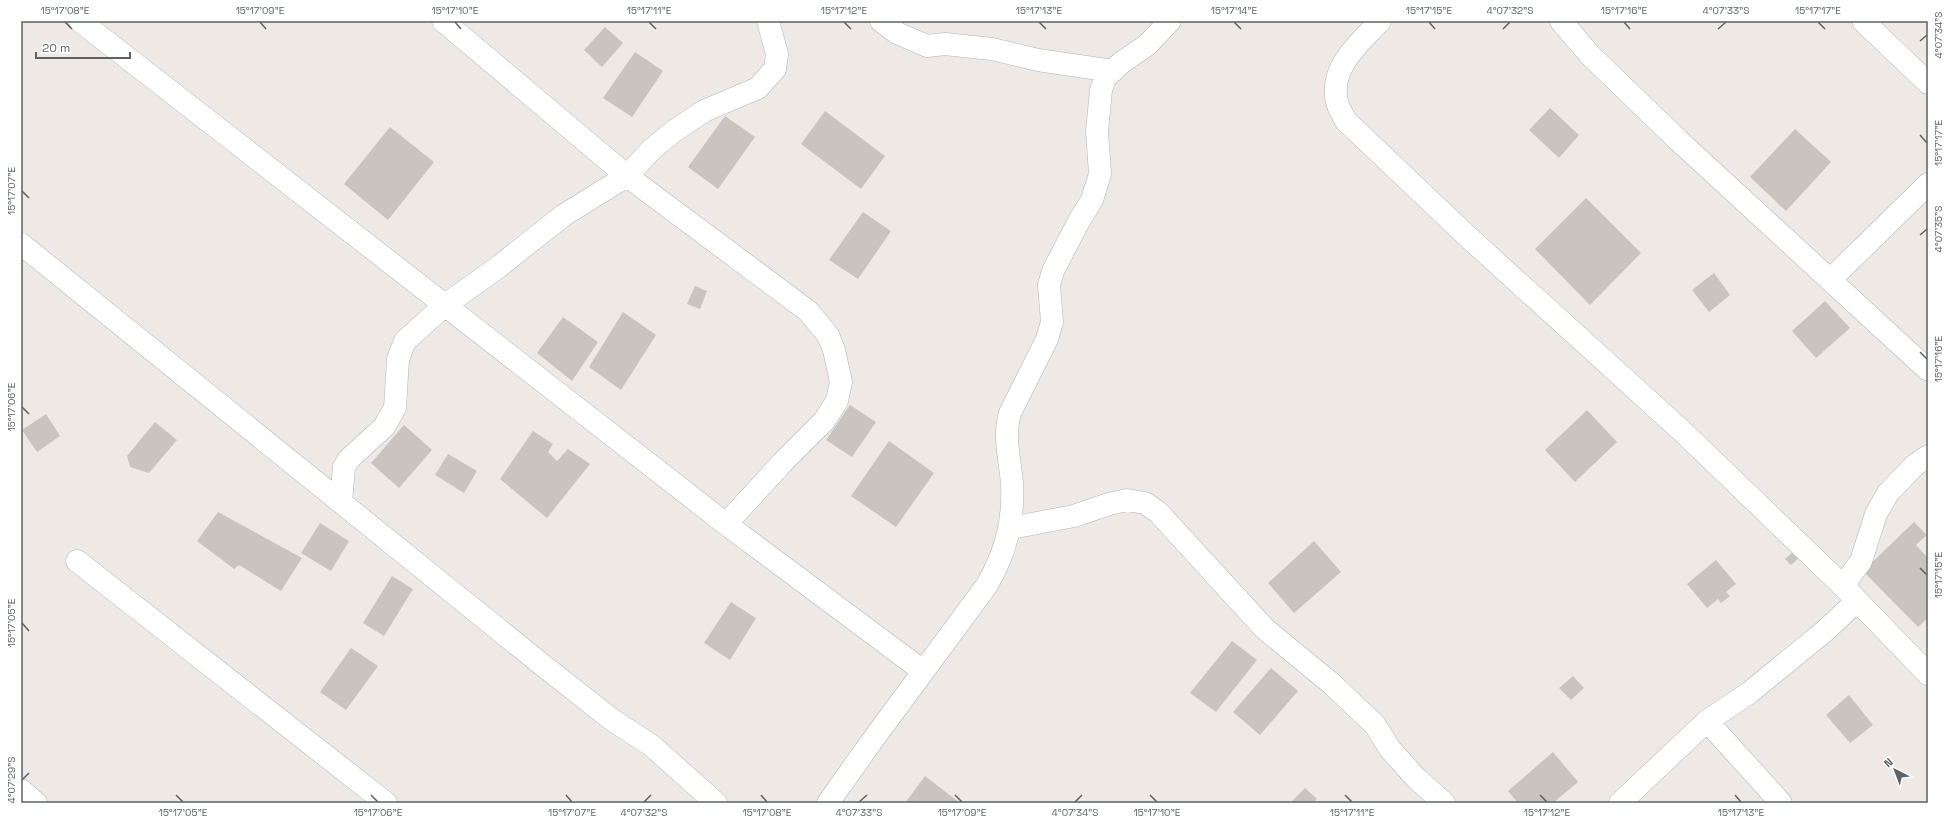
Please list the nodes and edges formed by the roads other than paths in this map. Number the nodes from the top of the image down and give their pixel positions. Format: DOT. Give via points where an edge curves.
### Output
graph roads {
  1 [pos="80,21"];
  2 [pos="443,21"];
  3 [pos="768,21"];
  4 [pos="881,21"];
  5 [pos="1170,21"];
  6 [pos="1380,21"];
  7 [pos="1561,21"];
  8 [pos="1863,21"];
  9 [pos="1113,71"];
  10 [pos="1928,84"];
  11 [pos="627,176"];
  12 [pos="1928,184"];
  13 [pos="21,244"];
  14 [pos="1830,280"];
  15 [pos="445,306"];
  16 [pos="1928,370"];
  17 [pos="1928,456"];
  18 [pos="341,502"];
  19 [pos="726,524"];
  20 [pos="1011,528"];
  21 [pos="78,561"];
  22 [pos="1850,594"];
  23 [pos="923,671"];
  24 [pos="1928,674"];
  25 [pos="1707,721"];
  26 [pos="21,790"];
  27 [pos="36,803"];
  28 [pos="386,803"];
  29 [pos="716,803"];
  30 [pos="828,803"];
  31 [pos="1444,803"];
  32 [pos="1620,803"];
  33 [pos="1781,803"];
  1 -- 15 [label="street"];
  2 -- 11 [label="street"];
  3 -- 11 [label="street" via="777,54 775,69 766,81 758,88 704,111 674,131 651,150"];
  4 -- 9 [label="street" via="927,46 945,44 992,49 1038,60"];
  5 -- 9 [label="street" via="1147,46"];
  6 -- 22 [label="street" via="1346,58 1339,71 1336,82 1337,102 1346,121 1467,236 1683,432"];
  7 -- 14 [label="street" via="1590,54 1678,140"];
  8 -- 10 [label="street"];
  9 -- 20 [label="street" via="1105,78 1101,90 1097,131 1100,174 1092,200 1053,270 1049,285 1052,322 1047,339 1006,426 1012,484"];
  11 -- 15 [label="street" via="564,215 516,255"];
  11 -- 19 [label="street" via="808,311 828,335 834,350 841,382 837,401 824,421"];
  12 -- 14 [label="street"];
  13 -- 18 [label="street"];
  14 -- 16 [label="street"];
  15 -- 18 [label="street" via="405,341 398,359 395,408 384,426 346,463"];
  15 -- 19 [label="street"];
  17 -- 22 [label="street" via="1915,465 1888,493 1876,514"];
  18 -- 29 [label="street" via="557,676 652,746"];
  19 -- 23 [label="street"];
  20 -- 23 [label="street" via="999,565 988,585"];
  20 -- 31 [label="street" via="1074,516 1126,500 1145,504 1158,512 1265,628 1376,725 1390,749 1415,778"];
  21 -- 28 [label="street"];
  22 -- 24 [label="street"];
  22 -- 25 [label="street" via="1820,635 1749,693"];
  23 -- 30 [label="street"];
  25 -- 32 [label="street"];
  25 -- 33 [label="street"];
  26 -- 27 [label="street"];
}
